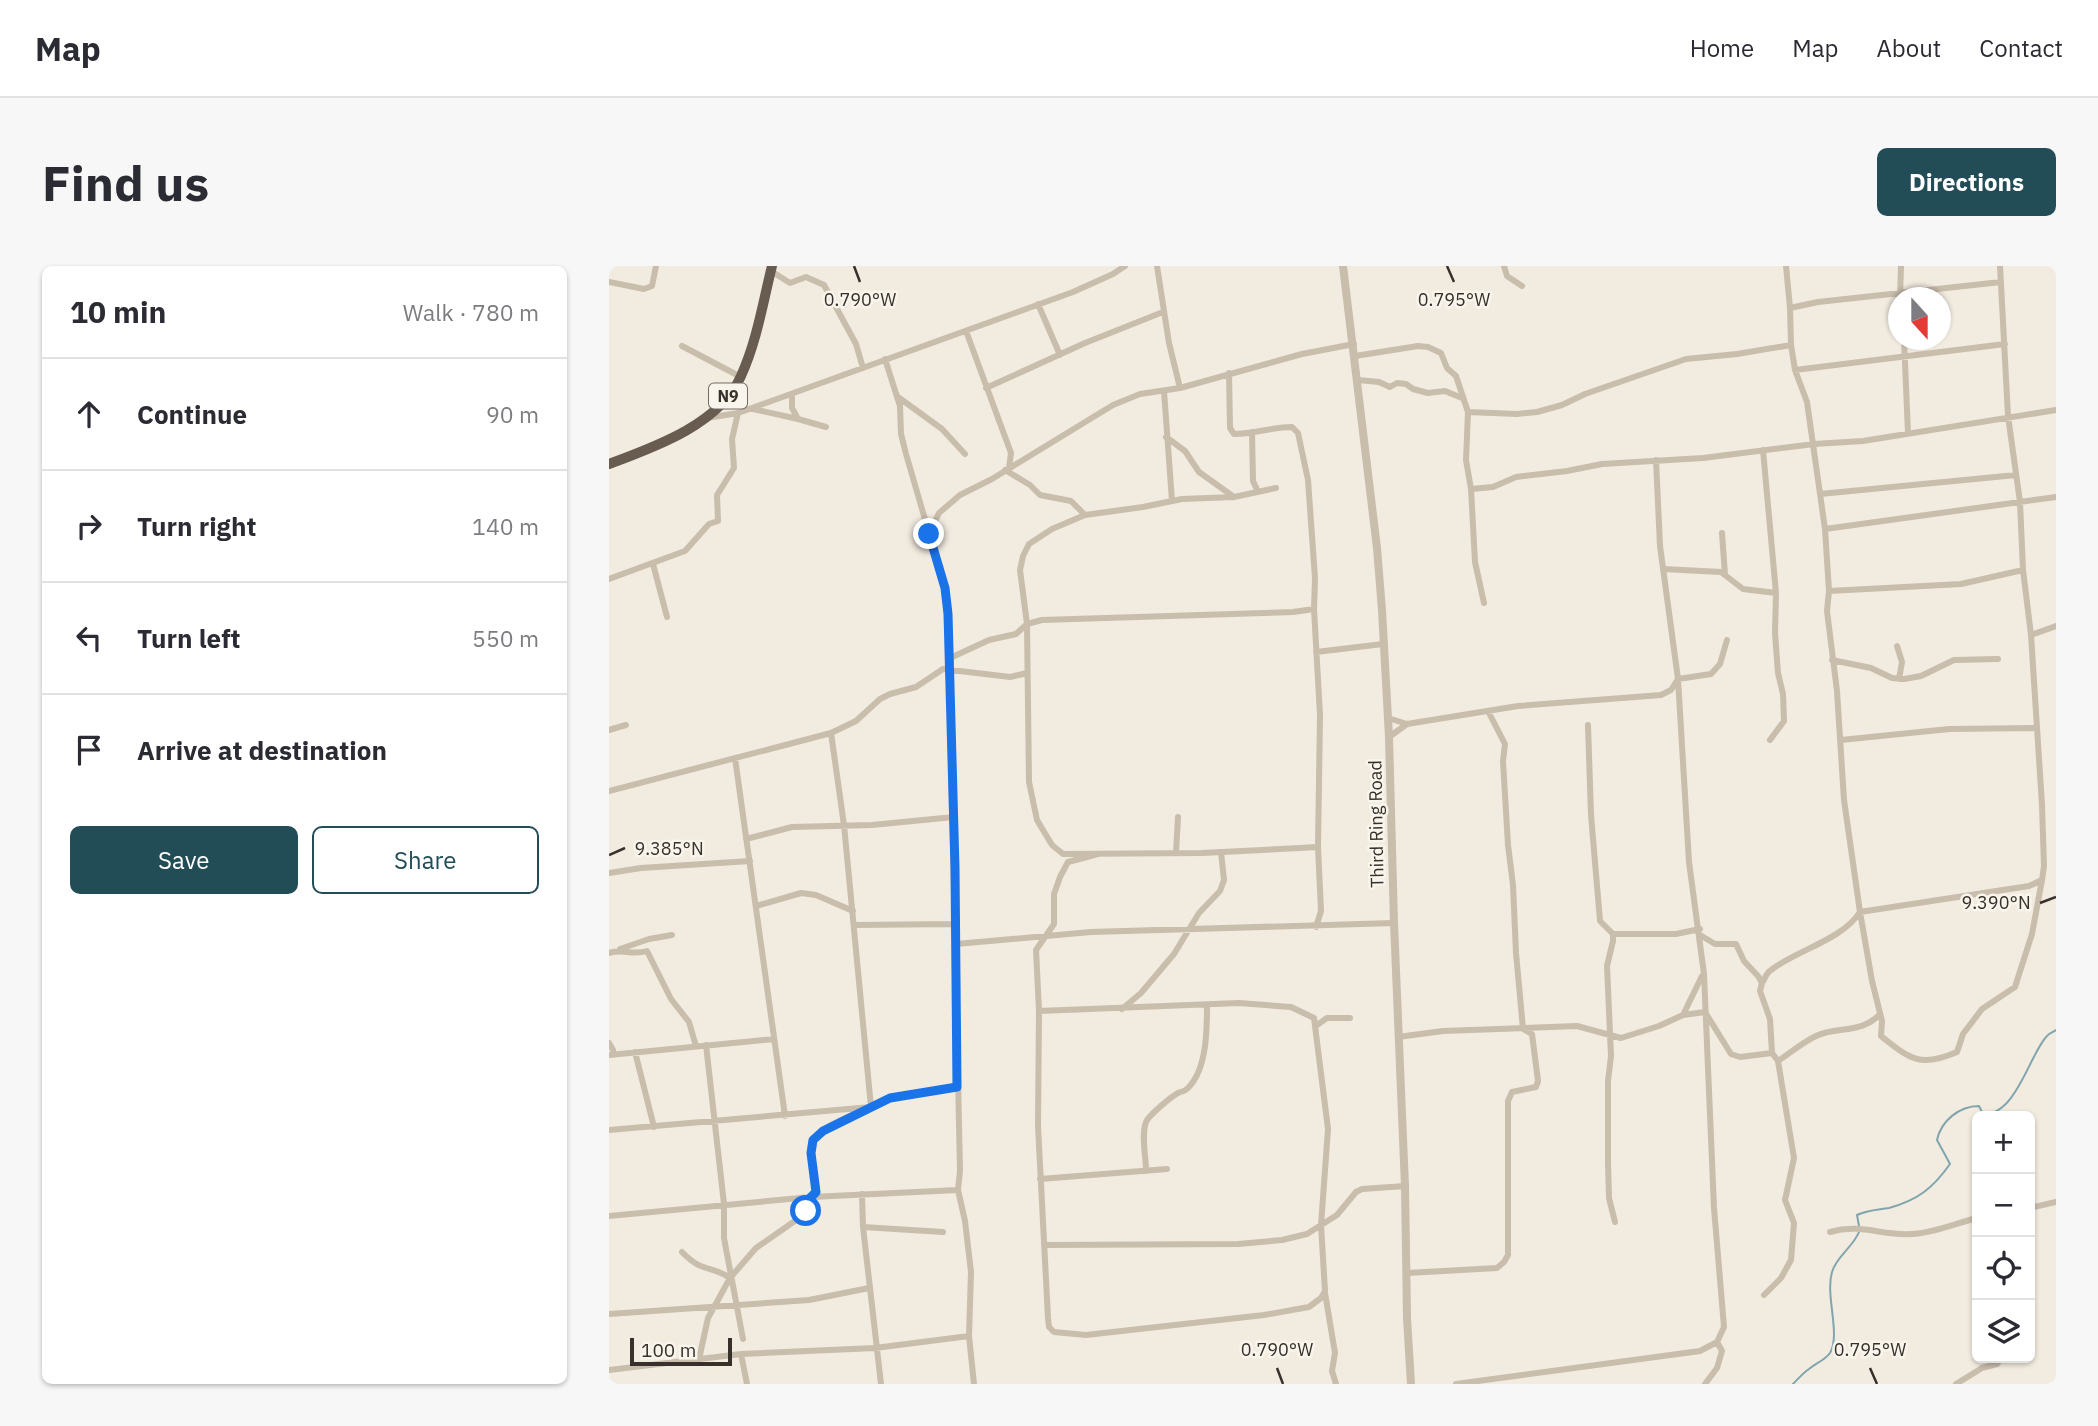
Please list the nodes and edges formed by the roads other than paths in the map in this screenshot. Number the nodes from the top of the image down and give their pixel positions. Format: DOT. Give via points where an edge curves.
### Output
graph roads {
  1 [pos="656,266"];
  2 [pos="1125,266"];
  3 [pos="1157,266"];
  4 [pos="1343,266"];
  5 [pos="1504,266"];
  6 [pos="1786,266"];
  7 [pos="1901,266"];
  8 [pos="2000,266"];
  9 [pos="771,268"];
  10 [pos="609,282"];
  11 [pos="2001,282"];
  12 [pos="1522,286"];
  13 [pos="1900,287"];
  14 [pos="1951,288"];
  15 [pos="1888,296"];
  16 [pos="1038,304"];
  17 [pos="1790,308"];
  18 [pos="1163,312"];
  19 [pos="966,331"];
  20 [pos="1354,344"];
  21 [pos="2005,344"];
  22 [pos="1791,345"];
  23 [pos="682,346"];
  24 [pos="1905,350"];
  25 [pos="1060,355"];
  26 [pos="1355,356"];
  27 [pos="1905,356"];
  28 [pos="885,359"];
  29 [pos="863,368"];
  30 [pos="1795,370"];
  31 [pos="1229,373"];
  32 [pos="741,377"];
  33 [pos="1358,380"];
  34 [pos="986,388"];
  35 [pos="1180,388"];
  36 [pos="1164,391"];
  37 [pos="792,394"];
  38 [pos="898,397"];
  39 [pos="1462,398"];
  40 [pos="752,408"];
  41 [pos="2056,410"];
  42 [pos="1468,412"];
  43 [pos="738,413"];
  44 [pos="2008,416"];
  45 [pos="703,419"];
  46 [pos="799,419"];
  47 [pos="826,427"];
  48 [pos="1252,432"];
  49 [pos="1908,433"];
  50 [pos="1166,438"];
  51 [pos="1814,444"];
  52 [pos="1763,450"];
  53 [pos="1011,453"];
  54 [pos="965,454"];
  55 [pos="1021,460"];
  56 [pos="1656,460"];
  57 [pos="609,464"];
  58 [pos="1007,469"];
  59 [pos="2016,475"];
  60 [pos="1276,488"];
  61 [pos="1471,489"];
  62 [pos="1258,492"];
  63 [pos="1820,494"];
  64 [pos="1234,497"];
  65 [pos="2056,497"];
  66 [pos="1172,501"];
  67 [pos="2020,502"];
  68 [pos="924,513"];
  69 [pos="939,513"];
  70 [pos="1085,515"];
  71 [pos="1825,529"];
  72 [pos="1722,533"];
  73 [pos="929,534"];
  74 [pos="653,564"];
  75 [pos="1663,569"];
  76 [pos="2023,570"];
  77 [pos="1725,575"];
  78 [pos="609,579"];
  79 [pos="1829,591"];
  80 [pos="1776,593"];
  81 [pos="1484,603"];
  82 [pos="1314,609"];
  83 [pos="667,617"];
  84 [pos="1027,624"];
  85 [pos="2056,626"];
  86 [pos="2031,635"];
  87 [pos="1727,640"];
  88 [pos="1383,644"];
  89 [pos="1897,646"];
  90 [pos="1316,652"];
  91 [pos="948,659"];
  92 [pos="1998,659"];
  93 [pos="1832,660"];
  94 [pos="948,668"];
  95 [pos="1027,673"];
  96 [pos="1678,679"];
  97 [pos="1899,679"];
  98 [pos="1487,711"];
  99 [pos="1388,718"];
  100 [pos="1408,723"];
  101 [pos="627,725"];
  102 [pos="1588,725"];
  103 [pos="2036,728"];
  104 [pos="609,730"];
  105 [pos="831,733"];
  106 [pos="1389,737"];
  107 [pos="1770,740"];
  108 [pos="1841,740"];
  109 [pos="735,758"];
  110 [pos="609,791"];
  111 [pos="954,817"];
  112 [pos="1178,817"];
  113 [pos="844,825"];
  114 [pos="747,839"];
  115 [pos="1318,848"];
  116 [pos="1221,852"];
  117 [pos="1176,853"];
  118 [pos="1098,854"];
  119 [pos="750,861"];
  120 [pos="609,873"];
  121 [pos="2042,880"];
  122 [pos="756,906"];
  123 [pos="853,911"];
  124 [pos="1321,911"];
  125 [pos="1860,912"];
  126 [pos="1394,923"];
  127 [pos="854,925"];
  128 [pos="956,925"];
  129 [pos="1330,926"];
  130 [pos="1316,927"];
  131 [pos="1189,931"];
  132 [pos="1700,932"];
  133 [pos="1613,934"];
  134 [pos="672,935"];
  135 [pos="1044,936"];
  136 [pos="1023,938"];
  137 [pos="956,944"];
  138 [pos="619,950"];
  139 [pos="1036,950"];
  140 [pos="609,953"];
  141 [pos="1748,966"];
  142 [pos="1768,971"];
  143 [pos="1704,974"];
  144 [pos="1760,980"];
  145 [pos="1140,993"];
  146 [pos="1206,1005"];
  147 [pos="1146,1008"];
  148 [pos="1122,1009"];
  149 [pos="1039,1011"];
  150 [pos="1705,1012"];
  151 [pos="1880,1014"];
  152 [pos="1683,1015"];
  153 [pos="1350,1018"];
  154 [pos="1317,1025"];
  155 [pos="1523,1028"];
  156 [pos="1611,1035"];
  157 [pos="1398,1037"];
  158 [pos="774,1039"];
  159 [pos="609,1043"];
  160 [pos="706,1045"];
  161 [pos="697,1046"];
  162 [pos="611,1052"];
  163 [pos="635,1052"];
  164 [pos="1772,1052"];
  165 [pos="1778,1062"];
  166 [pos="957,1087"];
  167 [pos="871,1107"];
  168 [pos="785,1116"];
  169 [pos="716,1122"];
  170 [pos="653,1127"];
  171 [pos="609,1130"];
  172 [pos="1167,1169"];
  173 [pos="1146,1171"];
  174 [pos="1040,1179"];
  175 [pos="1405,1186"];
  176 [pos="958,1191"];
  177 [pos="863,1194"];
  178 [pos="811,1197"];
  179 [pos="2056,1202"];
  180 [pos="724,1204"];
  181 [pos="2035,1207"];
  182 [pos="609,1216"];
  183 [pos="1972,1220"];
  184 [pos="1615,1222"];
  185 [pos="1321,1225"];
  186 [pos="863,1227"];
  187 [pos="943,1232"];
  188 [pos="1830,1233"];
  189 [pos="1045,1245"];
  190 [pos="682,1252"];
  191 [pos="1407,1273"];
  192 [pos="730,1278"];
  193 [pos="869,1288"];
  194 [pos="1325,1291"];
  195 [pos="1764,1295"];
  196 [pos="738,1307"];
  197 [pos="714,1308"];
  198 [pos="609,1314"];
  199 [pos="969,1336"];
  200 [pos="744,1339"];
  201 [pos="1717,1342"];
  202 [pos="875,1348"];
  203 [pos="741,1354"];
  204 [pos="699,1359"];
  205 [pos="1998,1363"];
  206 [pos="609,1370"];
  207 [pos="1492,1382"];
  208 [pos="747,1384"];
  209 [pos="881,1384"];
  210 [pos="974,1384"];
  211 [pos="1336,1384"];
  212 [pos="1411,1384"];
  213 [pos="1456,1384"];
  214 [pos="1705,1384"];
  215 [pos="1956,1384"];
  1 -- 10 [label="street" via="652,286 643,289"];
  2 -- 16 [label="street"];
  3 -- 18 [label="street"];
  4 -- 20 [label="street, Third Ring Road"];
  5 -- 12 [label="street" via="1507,276"];
  6 -- 17 [label="street"];
  7 -- 13 [label="street"];
  8 -- 11 [label="street"];
  9 -- 29 [label="street" via="790,284 806,277 824,285 856,344"];
  9 -- 32 [label="highway, N9"];
  11 -- 14 [label="street"];
  11 -- 21 [label="street"];
  15 -- 17 [label="street"];
  16 -- 19 [label="street"];
  16 -- 25 [label="street"];
  17 -- 22 [label="street"];
  18 -- 25 [label="street"];
  18 -- 35 [label="street"];
  19 -- 28 [label="street"];
  19 -- 34 [label="street"];
  20 -- 26 [label="street, Third Ring Road"];
  20 -- 31 [label="street"];
  21 -- 27 [label="street"];
  21 -- 44 [label="street"];
  22 -- 30 [label="street"];
  22 -- 42 [label="street" via="1686,359 1537,412"];
  23 -- 32 [label="street"];
  24 -- 27 [label="street"];
  25 -- 34 [label="street"];
  26 -- 33 [label="street, Third Ring Road"];
  26 -- 39 [label="street" via="1428,347 1441,353 1456,376"];
  27 -- 30 [label="street"];
  27 -- 49 [label="street"];
  28 -- 29 [label="street"];
  28 -- 38 [label="street"];
  29 -- 37 [label="street"];
  30 -- 51 [label="street" via="1807,402"];
  31 -- 35 [label="street"];
  31 -- 48 [label="street" via="1230,428 1234,434"];
  32 -- 45 [label="highway, N9"];
  33 -- 39 [label="street" via="1389,387 1406,384"];
  33 -- 88 [label="street, Third Ring Road"];
  34 -- 53 [label="street"];
  35 -- 36 [label="street"];
  36 -- 50 [label="street"];
  36 -- 55 [label="street" via="1112,405"];
  37 -- 40 [label="street"];
  37 -- 46 [label="street" via="792,408"];
  38 -- 54 [label="street" via="942,429"];
  38 -- 68 [label="street" via="901,434"];
  39 -- 42 [label="street"];
  40 -- 43 [label="street"];
  40 -- 46 [label="street"];
  41 -- 44 [label="street"];
  42 -- 61 [label="street" via="1466,460"];
  43 -- 45 [label="street"];
  43 -- 74 [label="street" via="732,439 734,468 717,495 718,521 709,524 685,551"];
  44 -- 49 [label="street"];
  44 -- 59 [label="street"];
  45 -- 57 [label="highway, N9" via="670,439"];
  46 -- 47 [label="street"];
  48 -- 62 [label="street" via="1253,481"];
  48 -- 82 [label="street" via="1292,427 1298,433 1311,514"];
  49 -- 51 [label="street"];
  50 -- 64 [label="street" via="1185,451 1199,472"];
  50 -- 66 [label="street"];
  51 -- 52 [label="street"];
  51 -- 63 [label="street"];
  52 -- 56 [label="street"];
  52 -- 80 [label="street"];
  53 -- 55 [label="street"];
  53 -- 58 [label="street"];
  55 -- 58 [label="street"];
  56 -- 61 [label="street" via="1515,477 1493,487"];
  56 -- 75 [label="street"];
  58 -- 69 [label="street" via="971,488"];
  58 -- 70 [label="street" via="1040,495 1071,501"];
  59 -- 63 [label="street"];
  59 -- 67 [label="street"];
  60 -- 62 [label="street"];
  61 -- 81 [label="street" via="1475,562"];
  62 -- 64 [label="street"];
  63 -- 71 [label="street"];
  64 -- 66 [label="street"];
  65 -- 67 [label="street"];
  66 -- 70 [label="street"];
  67 -- 71 [label="street"];
  67 -- 76 [label="street"];
  68 -- 69 [label="street"];
  68 -- 73 [label="street"];
  69 -- 73 [label="street"];
  70 -- 84 [label="street" via="1029,544 1020,570"];
  71 -- 79 [label="street"];
  72 -- 77 [label="street"];
  73 -- 91 [label="street" via="945,588"];
  74 -- 78 [label="street"];
  74 -- 83 [label="street"];
  75 -- 77 [label="street"];
  75 -- 96 [label="street"];
  76 -- 79 [label="street" via="1961,584"];
  76 -- 86 [label="street"];
  77 -- 80 [label="street" via="1743,589"];
  79 -- 93 [label="street"];
  80 -- 107 [label="street" via="1784,721"];
  82 -- 84 [label="street"];
  82 -- 90 [label="street"];
  84 -- 91 [label="street" via="1016,634 989,640"];
  84 -- 95 [label="street"];
  85 -- 86 [label="street"];
  86 -- 103 [label="street"];
  87 -- 96 [label="street" via="1720,664 1711,674"];
  88 -- 90 [label="street"];
  88 -- 99 [label="street, Third Ring Road"];
  89 -- 97 [label="street" via="1902,662"];
  90 -- 115 [label="street"];
  91 -- 94 [label="street"];
  92 -- 97 [label="street" via="1954,660 1915,678"];
  93 -- 97 [label="street"];
  93 -- 108 [label="street"];
  94 -- 95 [label="street" via="1010,677"];
  94 -- 105 [label="street" via="916,687 880,699 856,721"];
  94 -- 111 [label="street"];
  95 -- 118 [label="street" via="1029,782 1037,820 1063,854"];
  96 -- 98 [label="street" via="1671,691 1661,695"];
  96 -- 132 [label="street" via="1689,862"];
  98 -- 100 [label="street"];
  98 -- 155 [label="street" via="1505,744"];
  99 -- 100 [label="street"];
  99 -- 106 [label="street, Third Ring Road"];
  100 -- 106 [label="street"];
  101 -- 104 [label="street"];
  102 -- 133 [label="street" via="1600,921"];
  103 -- 108 [label="street" via="1949,729"];
  103 -- 121 [label="street"];
  105 -- 109 [label="street"];
  105 -- 113 [label="street"];
  106 -- 126 [label="street, Third Ring Road"];
  108 -- 125 [label="street" via="1844,800"];
  109 -- 110 [label="street"];
  109 -- 114 [label="street"];
  111 -- 113 [label="street"];
  111 -- 128 [label="street"];
  112 -- 117 [label="street"];
  113 -- 114 [label="street" via="792,827"];
  113 -- 123 [label="street"];
  114 -- 119 [label="street"];
  115 -- 116 [label="street"];
  115 -- 124 [label="street"];
  116 -- 117 [label="street"];
  116 -- 131 [label="street" via="1224,880 1220,891"];
  117 -- 118 [label="street"];
  118 -- 135 [label="street" via="1068,862 1054,894 1054,924"];
  119 -- 120 [label="street"];
  119 -- 122 [label="street"];
  121 -- 125 [label="street" via="2020,888"];
  121 -- 151 [label="street" via="2032,934 2015,987 1982,1009 1962,1034 1957,1052 1911,1059 1881,1036"];
  122 -- 123 [label="street" via="801,893"];
  122 -- 158 [label="street"];
  123 -- 127 [label="street"];
  124 -- 129 [label="street"];
  124 -- 130 [label="street"];
  125 -- 142 [label="street" via="1825,939"];
  125 -- 151 [label="street"];
  126 -- 129 [label="street"];
  126 -- 157 [label="street, Third Ring Road"];
  127 -- 128 [label="street"];
  127 -- 167 [label="street"];
  128 -- 137 [label="street"];
  129 -- 130 [label="street"];
  130 -- 131 [label="street"];
  131 -- 135 [label="street"];
  131 -- 145 [label="street"];
  132 -- 133 [label="street"];
  132 -- 141 [label="street" via="1715,944 1736,944"];
  132 -- 143 [label="street"];
  133 -- 156 [label="street" via="1607,966"];
  134 -- 138 [label="street"];
  135 -- 136 [label="street"];
  135 -- 139 [label="street"];
  136 -- 137 [label="street"];
  136 -- 139 [label="street"];
  137 -- 166 [label="street"];
  138 -- 140 [label="street"];
  138 -- 161 [label="street" via="636,955 647,951 671,999 689,1022"];
  139 -- 149 [label="street"];
  141 -- 142 [label="street"];
  141 -- 144 [label="street"];
  142 -- 144 [label="street"];
  143 -- 150 [label="street"];
  143 -- 152 [label="street"];
  144 -- 164 [label="street"];
  145 -- 147 [label="street"];
  145 -- 148 [label="street"];
  146 -- 147 [label="street"];
  146 -- 154 [label="street" via="1291,1007 1314,1017"];
  146 -- 173 [label="street" via="1207,1027 1198,1072 1188,1088 1145,1124"];
  147 -- 148 [label="street"];
  148 -- 149 [label="street"];
  149 -- 174 [label="street"];
  150 -- 152 [label="street"];
  150 -- 164 [label="street" via="1731,1054"];
  150 -- 201 [label="street" via="1724,1327"];
  151 -- 165 [label="street" via="1872,1023 1818,1035"];
  152 -- 156 [label="street" via="1632,1036"];
  153 -- 154 [label="street" via="1327,1018"];
  154 -- 185 [label="street" via="1328,1129"];
  155 -- 156 [label="street" via="1577,1026"];
  155 -- 157 [label="street"];
  155 -- 191 [label="street" via="1532,1034 1538,1081 1536,1087 1512,1093 1508,1101 1508,1255 1497,1268"];
  156 -- 184 [label="street" via="1609,1198"];
  157 -- 175 [label="street, Third Ring Road"];
  158 -- 160 [label="street"];
  158 -- 168 [label="street"];
  159 -- 162 [label="street"];
  160 -- 161 [label="street"];
  160 -- 169 [label="street"];
  161 -- 163 [label="street"];
  162 -- 163 [label="street"];
  163 -- 170 [label="street"];
  164 -- 165 [label="street"];
  165 -- 195 [label="street" via="1794,1158 1785,1200 1794,1223 1791,1260"];
  166 -- 167 [label="street" via="890,1098"];
  166 -- 176 [label="street"];
  167 -- 168 [label="street"];
  167 -- 178 [label="street" via="813,1140 816,1192"];
  168 -- 169 [label="street"];
  169 -- 170 [label="street"];
  169 -- 180 [label="street"];
  170 -- 171 [label="street"];
  172 -- 173 [label="street"];
  173 -- 174 [label="street"];
  174 -- 189 [label="street"];
  175 -- 185 [label="street" via="1362,1189"];
  175 -- 191 [label="street, Third Ring Road"];
  176 -- 177 [label="street"];
  176 -- 199 [label="street" via="971,1272"];
  177 -- 178 [label="street"];
  177 -- 186 [label="street"];
  178 -- 180 [label="street"];
  178 -- 192 [label="street" via="799,1218 756,1248"];
  179 -- 181 [label="street"];
  180 -- 182 [label="street"];
  180 -- 192 [label="street"];
  183 -- 188 [label="street" via="1917,1234 1848,1227"];
  185 -- 189 [label="street" via="1282,1240 1238,1244"];
  185 -- 194 [label="street"];
  186 -- 187 [label="street"];
  186 -- 193 [label="street"];
  189 -- 194 [label="street" via="1048,1318 1054,1332 1086,1335 1264,1315 1309,1307"];
  190 -- 192 [label="street" via="705,1270"];
  191 -- 212 [label="street, Third Ring Road"];
  192 -- 196 [label="street"];
  192 -- 197 [label="street"];
  193 -- 196 [label="street"];
  193 -- 202 [label="street"];
  194 -- 211 [label="street"];
  196 -- 197 [label="street"];
  196 -- 200 [label="street"];
  197 -- 198 [label="street"];
  197 -- 204 [label="street"];
  199 -- 202 [label="street"];
  199 -- 210 [label="street"];
  201 -- 207 [label="street" via="1700,1351"];
  201 -- 214 [label="street" via="1722,1351"];
  202 -- 203 [label="street"];
  202 -- 209 [label="street"];
  203 -- 204 [label="street"];
  203 -- 208 [label="street"];
  204 -- 206 [label="street"];
  205 -- 215 [label="street"];
  207 -- 213 [label="street"];
}
